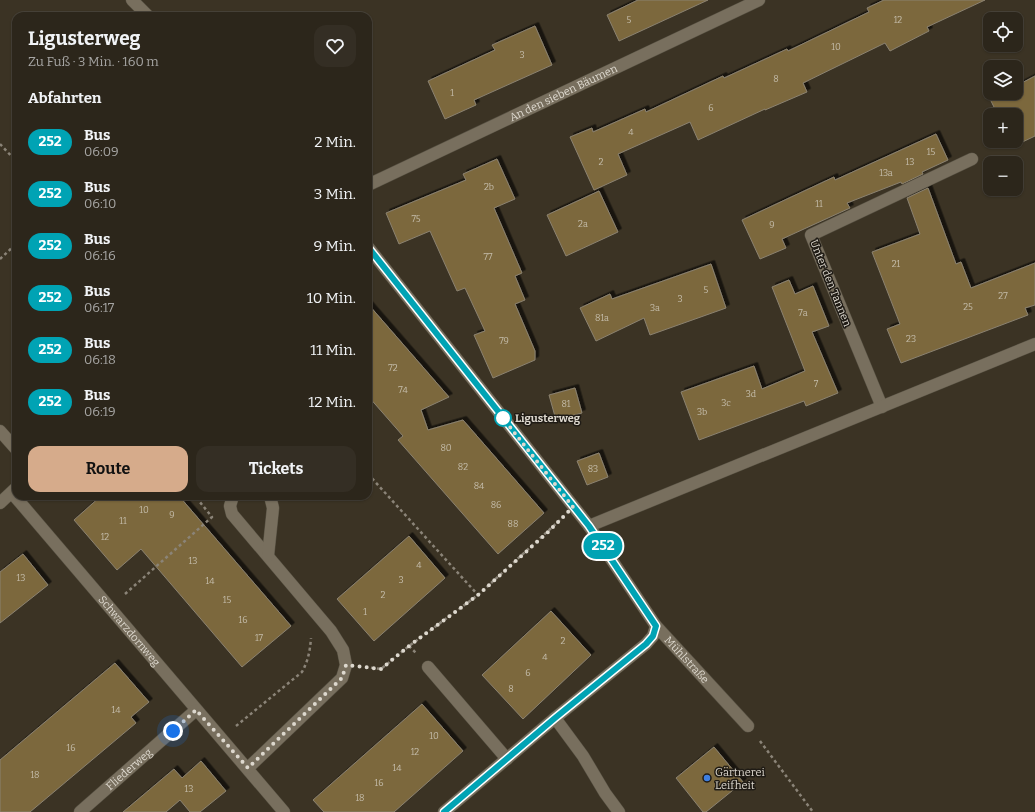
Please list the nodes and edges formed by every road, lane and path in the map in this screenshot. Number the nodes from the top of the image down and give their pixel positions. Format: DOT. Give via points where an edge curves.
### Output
graph roads {
  1 [pos="132,0"];
  2 [pos="759,0"];
  3 [pos="144,12"];
  4 [pos="0,144"];
  5 [pos="12,157"];
  6 [pos="972,159"];
  7 [pos="372,183"];
  8 [pos="12,248"];
  9 [pos="372,252"];
  10 [pos="0,259"];
  11 [pos="1035,344"];
  12 [pos="882,406"];
  13 [pos="0,431"];
  14 [pos="12,444"];
  15 [pos="372,478"];
  16 [pos="12,492"];
  17 [pos="22,500"];
  18 [pos="198,500"];
  19 [pos="232,500"];
  20 [pos="271,500"];
  21 [pos="0,503"];
  22 [pos="573,507"];
  23 [pos="589,526"];
  24 [pos="268,556"];
  25 [pos="478,595"];
  26 [pos="110,608"];
  27 [pos="656,626"];
  28 [pos="308,632"];
  29 [pos="346,665"];
  30 [pos="428,667"];
  31 [pos="196,710"];
  32 [pos="555,718"];
  33 [pos="748,726"];
  34 [pos="221,738"];
  35 [pos="507,759"];
  36 [pos="248,768"];
  37 [pos="80,812"];
  38 [pos="284,812"];
  39 [pos="444,812"];
  40 [pos="619,812"];
  41 [pos="813,812"];
  1 -- 3 [label="street"];
  2 -- 7 [label="street, An den sieben Bäumen"];
  4 -- 5 [label="path"];
  6 -- 12 [label="street, Unter den Tannen" via="811,235"];
  8 -- 10 [label="path"];
  9 -- 22 [label="street, Mühlstraße"];
  11 -- 12 [label="street"];
  12 -- 23 [label="street"];
  13 -- 14 [label="street"];
  15 -- 25 [label="path"];
  16 -- 21 [label="street"];
  17 -- 26 [label="street, Schwarzdornweg"];
  18 -- 26 [label="path" via="212,517"];
  19 -- 24 [label="street" via="232,514"];
  20 -- 24 [label="street"];
  22 -- 23 [label="street, Mühlstraße"];
  22 -- 25 [label="path"];
  23 -- 27 [label="street, Mühlstraße"];
  24 -- 29 [label="street" via="330,631 343,650"];
  25 -- 29 [label="path" via="381,669"];
  26 -- 31 [label="street, Schwarzdornweg"];
  27 -- 32 [label="street" via="653,636 646,644"];
  27 -- 33 [label="street, Mühlstraße"];
  28 -- 34 [label="path" via="311,638 310,651 302,672"];
  29 -- 36 [label="street" via="342,678"];
  30 -- 35 [label="street"];
  31 -- 34 [label="street, Schwarzdornweg"];
  31 -- 37 [label="street, Fliederweg"];
  32 -- 35 [label="street"];
  32 -- 40 [label="street"];
  33 -- 41 [label="path"];
  34 -- 36 [label="street, Schwarzdornweg"];
  35 -- 39 [label="street"];
  36 -- 38 [label="street, Schwarzdornweg"];
}
